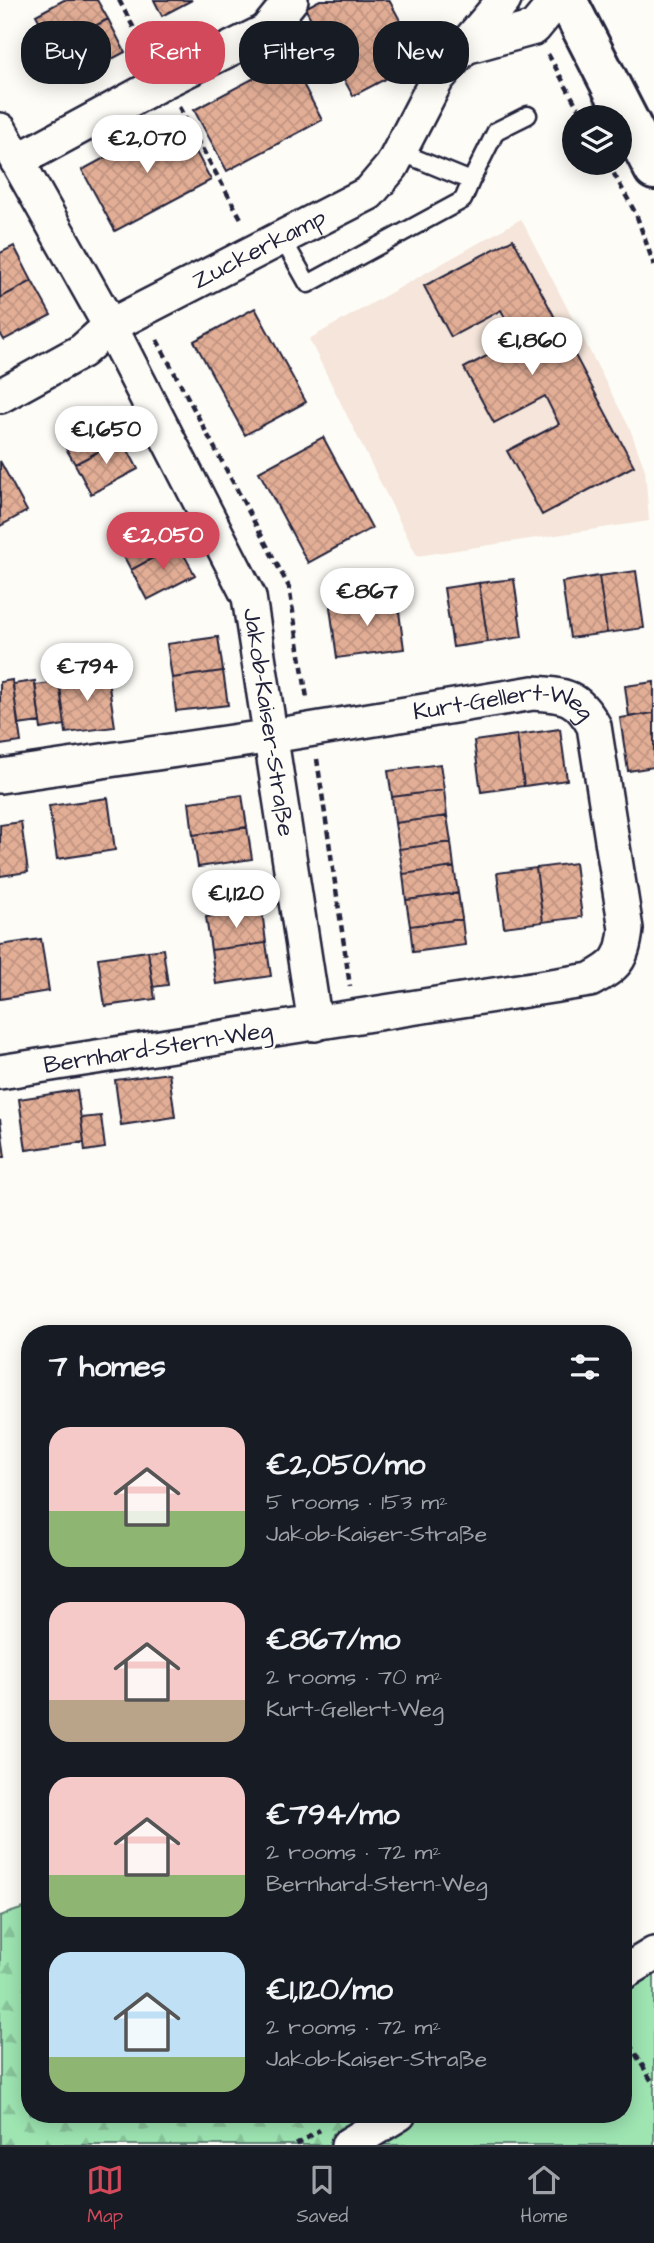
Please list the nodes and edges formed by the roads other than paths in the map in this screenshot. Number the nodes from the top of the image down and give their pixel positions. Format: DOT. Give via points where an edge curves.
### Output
graph roads {
  1 [pos="290,0"];
  2 [pos="505,0"];
  3 [pos="557,0"];
  4 [pos="567,0"];
  5 [pos="469,42"];
  6 [pos="469,46"];
  7 [pos="434,84"];
  8 [pos="528,115"];
  9 [pos="0,130"];
  10 [pos="400,152"];
  11 [pos="17,161"];
  12 [pos="654,170"];
  13 [pos="471,181"];
  14 [pos="271,244"];
  15 [pos="110,326"];
  16 [pos="0,396"];
  17 [pos="272,736"];
  18 [pos="0,776"];
  19 [pos="315,1024"];
  20 [pos="0,1072"];
  21 [pos="654,1954"];
  22 [pos="632,1967"];
  23 [pos="384,2123"];
  24 [pos="348,2145"];
  1 -- 11 [label="street" via="267,32"];
  2 -- 5 [label="street, Zuckerkamp"];
  3 -- 6 [label="street" via="534,28"];
  4 -- 12 [label="main road"];
  7 -- 10 [label="street, Zuckerkamp"];
  8 -- 13 [label="lane" via="496,131"];
  9 -- 11 [label="street, Jakob-Kaiser-Straße"];
  10 -- 13 [label="lane"];
  10 -- 14 [label="street, Zuckerkamp" via="369,193"];
  11 -- 15 [label="street, Jakob-Kaiser-Straße"];
  13 -- 14 [label="lane" via="463,200 308,284"];
  14 -- 15 [label="street, Zuckerkamp"];
  15 -- 16 [label="street, Zuckerkamp" via="82,351"];
  15 -- 17 [label="street, Jakob-Kaiser-Straße" via="249,597"];
  17 -- 18 [label="street"];
  17 -- 19 [label="street, Jakob-Kaiser-Straße"];
  17 -- 19 [label="street, Kurt-Gellert-Weg" via="533,693 561,695 583,707 594,726 626,929 624,950 612,968 590,980"];
  19 -- 20 [label="street, Bernhard-Stern-Weg"];
  21 -- 22 [label="street"];
  23 -- 24 [label="street"];
}
